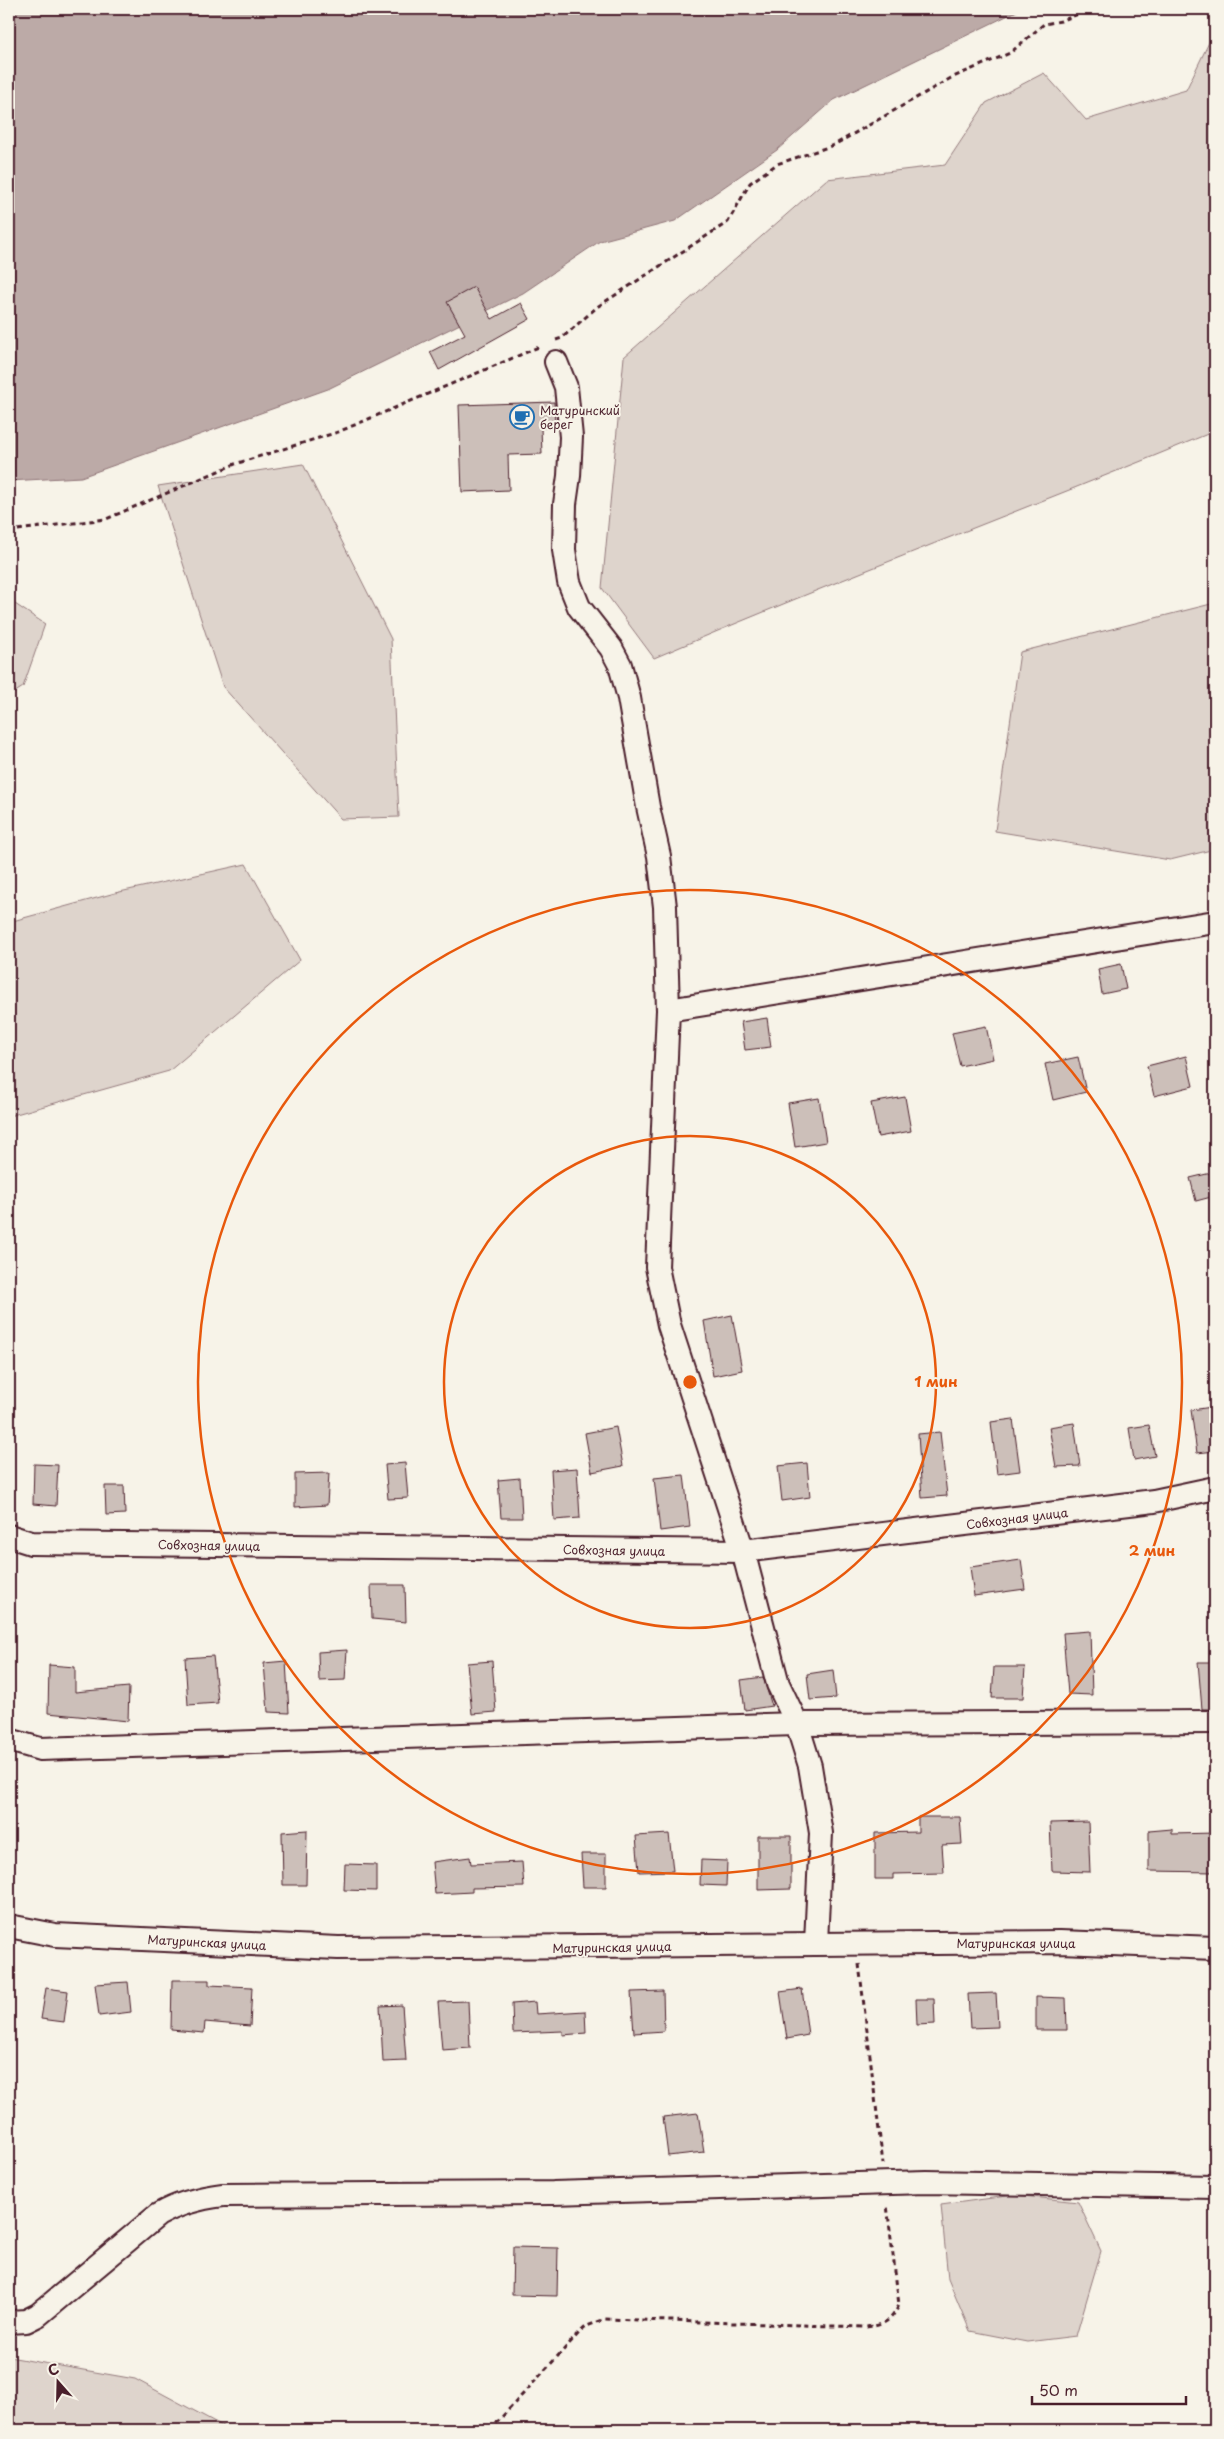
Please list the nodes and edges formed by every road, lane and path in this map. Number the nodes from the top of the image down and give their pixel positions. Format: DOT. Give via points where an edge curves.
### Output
graph roads {
  1 [pos="1090,9"];
  2 [pos="551,350"];
  3 [pos="9,531"];
  4 [pos="1215,922"];
  5 [pos="668,1010"];
  6 [pos="1215,1488"];
  7 [pos="9,1536"];
  8 [pos="743,1551"];
  9 [pos="1215,1722"];
  10 [pos="796,1724"];
  11 [pos="9,1740"];
  12 [pos="9,1926"];
  13 [pos="856,1943"];
  14 [pos="816,1944"];
  15 [pos="1215,1948"];
  16 [pos="885,2183"];
  17 [pos="1215,2187"];
  18 [pos="9,2322"];
  19 [pos="490,2430"];
  1 -- 2 [label="path" via="1044,24 1010,53 951,78 834,145 777,164 750,183 728,222 597,307"];
  2 -- 3 [label="path" via="517,354 489,369 338,432 235,464 106,519"];
  2 -- 5 [label="street" via="566,387 571,437 564,550 569,582 579,607 620,665 629,698 659,856 665,907"];
  4 -- 5 [label="street"];
  5 -- 8 [label="street" via="657,1268 669,1325"];
  6 -- 8 [label="street, Совхозная улица" via="1154,1501"];
  7 -- 8 [label="street, Совхозная улица" via="31,1543"];
  8 -- 10 [label="street" via="778,1684"];
  9 -- 10 [label="street"];
  10 -- 11 [label="street" via="40,1749"];
  10 -- 14 [label="street" via="810,1766 821,1833"];
  12 -- 14 [label="street, Матуринская улица" via="55,1935 338,1948"];
  13 -- 14 [label="street, Матуринская улица"];
  13 -- 15 [label="street, Матуринская улица" via="1060,1942"];
  13 -- 16 [label="path"];
  16 -- 17 [label="street"];
  16 -- 18 [label="street" via="553,2193 223,2195 196,2199 158,2215 38,2315 26,2321"];
  16 -- 19 [label="path" via="899,2305 888,2321 865,2327 605,2319 579,2333"];
}
